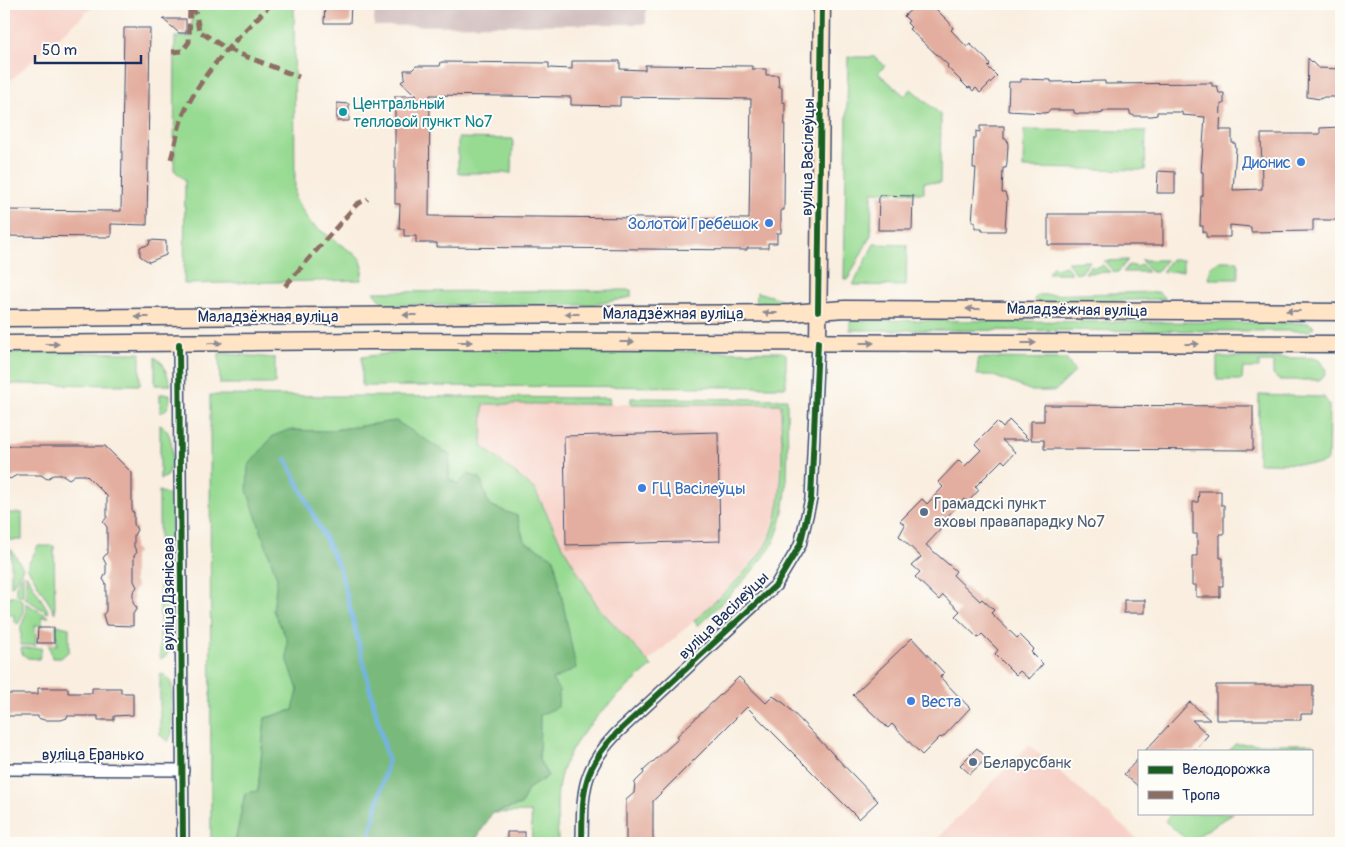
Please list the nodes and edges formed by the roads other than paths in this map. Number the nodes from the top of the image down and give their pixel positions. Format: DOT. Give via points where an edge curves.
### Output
graph roads {
  1 [pos="822,4"];
  2 [pos="818,311"];
  3 [pos="1341,312"];
  4 [pos="368,315"];
  5 [pos="179,316"];
  6 [pos="4,318"];
  7 [pos="369,341"];
  8 [pos="818,342"];
  9 [pos="4,344"];
  10 [pos="180,344"];
  11 [pos="1341,344"];
  12 [pos="4,769"];
  13 [pos="183,770"];
  14 [pos="183,843"];
  15 [pos="582,843"];
  1 -- 2 [label="main road, вуліца Васілеўцы"];
  3 -- 2 [label="main road, Маладзёжная вуліца, one-way" via="1028,308"];
  2 -- 4 [label="main road, Маладзёжная вуліца, one-way"];
  2 -- 8 [label="main road, вуліца Васілеўцы"];
  4 -- 5 [label="main road, Маладзёжная вуліца"];
  4 -- 7 [label="main road"];
  5 -- 6 [label="main road, Маладзёжная вуліца, one-way"];
  5 -- 10 [label="main road"];
  7 -- 8 [label="main road, Маладзёжная вуліца, one-way"];
  10 -- 7 [label="main road, Маладзёжная вуліца, one-way"];
  8 -- 11 [label="main road, Маладзёжная вуліца, one-way"];
  8 -- 15 [label="street, вуліца Васілеўцы" via="811,500 800,545 776,585 616,734 595,758 582,796"];
  9 -- 10 [label="main road, Маладзёжная вуліца, one-way"];
  10 -- 13 [label="street, вуліца Дзянісава"];
  12 -- 13 [label="street, вуліца Еранько"];
  13 -- 14 [label="street, вуліца Дзянісава"];
}
